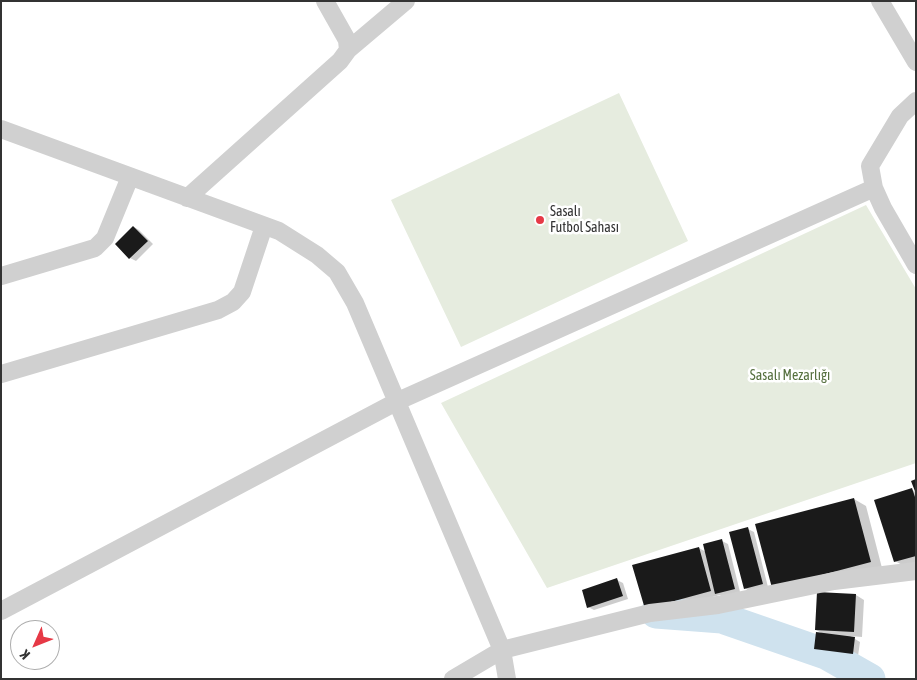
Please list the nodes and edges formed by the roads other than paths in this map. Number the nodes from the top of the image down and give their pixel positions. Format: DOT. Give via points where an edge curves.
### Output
graph roads {
  1 [pos="325,1"];
  2 [pos="406,1"];
  3 [pos="880,1"];
  4 [pos="348,50"];
  5 [pos="916,62"];
  6 [pos="916,101"];
  7 [pos="1,129"];
  8 [pos="130,177"];
  9 [pos="874,188"];
  10 [pos="187,198"];
  11 [pos="264,226"];
  12 [pos="916,265"];
  13 [pos="1,276"];
  14 [pos="1,374"];
  15 [pos="398,401"];
  16 [pos="916,571"];
  17 [pos="1,611"];
  18 [pos="502,650"];
  19 [pos="453,679"];
  20 [pos="506,679"];
  1 -- 4 [label="street" via="347,40"];
  2 -- 4 [label="street"];
  3 -- 5 [label="street"];
  4 -- 10 [label="street" via="340,61"];
  6 -- 9 [label="street" via="900,116 870,166"];
  7 -- 8 [label="street"];
  8 -- 10 [label="street"];
  8 -- 13 [label="street" via="106,238 95,248"];
  9 -- 12 [label="street"];
  9 -- 15 [label="street"];
  10 -- 11 [label="street"];
  11 -- 14 [label="street" via="242,292 233,302 218,310"];
  11 -- 15 [label="street" via="303,244 337,272 355,303"];
  15 -- 17 [label="street"];
  15 -- 18 [label="street"];
  16 -- 18 [label="street" via="834,580 718,605 650,613"];
  18 -- 19 [label="street"];
  18 -- 20 [label="street"];
}
